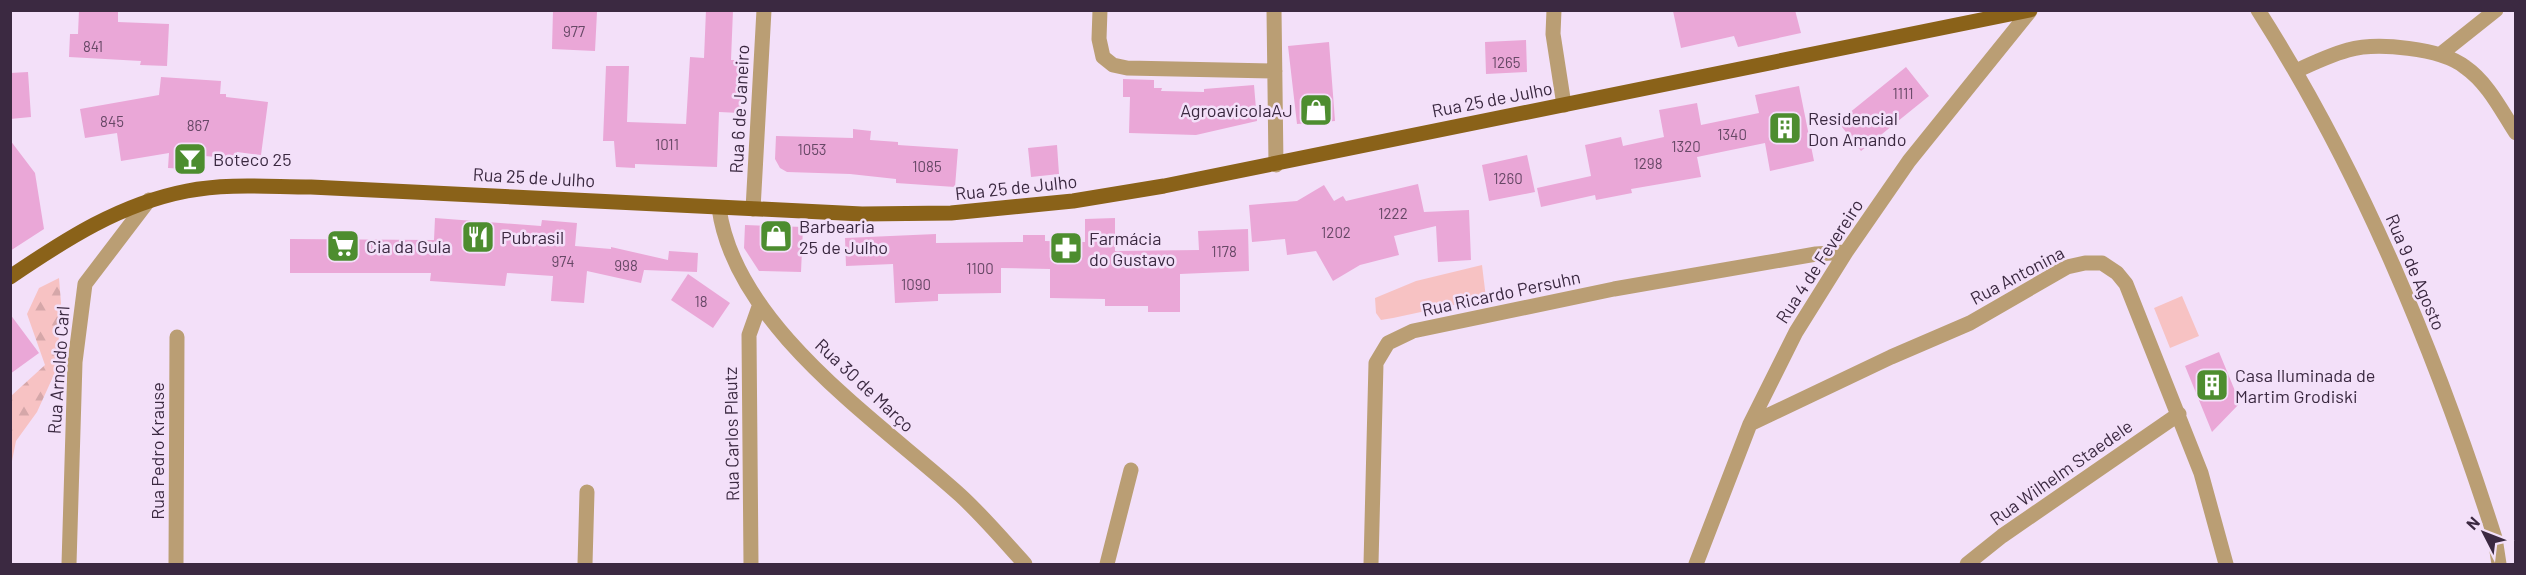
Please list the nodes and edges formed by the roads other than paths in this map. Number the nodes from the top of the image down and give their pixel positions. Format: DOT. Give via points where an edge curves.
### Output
graph roads {
  1 [pos="764,10"];
  2 [pos="1101,10"];
  3 [pos="1274,10"];
  4 [pos="1554,10"];
  5 [pos="2258,10"];
  6 [pos="2496,10"];
  7 [pos="2030,11"];
  8 [pos="2442,53"];
  9 [pos="1275,71"];
  10 [pos="2296,71"];
  11 [pos="1564,105"];
  12 [pos="2516,133"];
  13 [pos="1276,165"];
  14 [pos="149,200"];
  15 [pos="719,208"];
  16 [pos="753,209"];
  17 [pos="1846,252"];
  18 [pos="10,277"];
  19 [pos="760,304"];
  20 [pos="177,337"];
  21 [pos="2178,414"];
  22 [pos="1750,424"];
  23 [pos="1131,470"];
  24 [pos="587,492"];
  25 [pos="69,564"];
  26 [pos="176,564"];
  27 [pos="585,564"];
  28 [pos="751,564"];
  29 [pos="1025,564"];
  30 [pos="1107,564"];
  31 [pos="1371,564"];
  32 [pos="1696,564"];
  33 [pos="1967,564"];
  34 [pos="2226,564"];
  35 [pos="2499,564"];
  1 -- 16 [label="street, Rua 6 de Janeiro"];
  2 -- 9 [label="street" via="1099,39 1103,57 1113,65"];
  3 -- 9 [label="street"];
  4 -- 11 [label="street"];
  5 -- 10 [label="street, Rua 9 de Agosto"];
  6 -- 8 [label="street"];
  7 -- 11 [label="main road, Rua 25 de Julho"];
  7 -- 17 [label="street, Rua 4 de Fevereiro" via="1916,153"];
  8 -- 10 [label="street" via="2351,49"];
  8 -- 12 [label="street" via="2465,66 2486,87"];
  9 -- 13 [label="street"];
  10 -- 35 [label="street, Rua 9 de Agosto" via="2361,192 2440,378 2495,538"];
  11 -- 13 [label="main road, Rua 25 de Julho"];
  13 -- 16 [label="main road, Rua 25 de Julho" via="1073,201 951,213"];
  14 -- 15 [label="main road, Rua 25 de Julho" via="224,187 311,187"];
  14 -- 18 [label="main road, Rua 25 de Julho" via="90,225"];
  14 -- 25 [label="street, Rua Arnoldo Carl" via="86,284 75,362"];
  15 -- 16 [label="main road, Rua 25 de Julho"];
  15 -- 19 [label="street, Rua 30 de Março" via="722,234"];
  17 -- 22 [label="street, Rua 4 de Fevereiro" via="1796,332"];
  17 -- 31 [label="street, Rua Ricardo Persuhn" via="1614,289 1413,331 1388,343 1376,363"];
  19 -- 28 [label="street, Rua Carlos Plautz" via="749,334"];
  19 -- 29 [label="street, Rua 30 de Março" via="808,362 961,496"];
  20 -- 26 [label="street, Rua Pedro Krause"];
  21 -- 22 [label="street, Rua Antonina" via="2126,285 2118,273 2102,263 2085,262 2067,267 1970,323"];
  21 -- 33 [label="street, Rua Wilhelm Staedele"];
  21 -- 34 [label="street, Rua Antonina"];
  22 -- 32 [label="street, Rua 4 de Fevereiro"];
  23 -- 30 [label="street"];
  24 -- 27 [label="street"];
}
